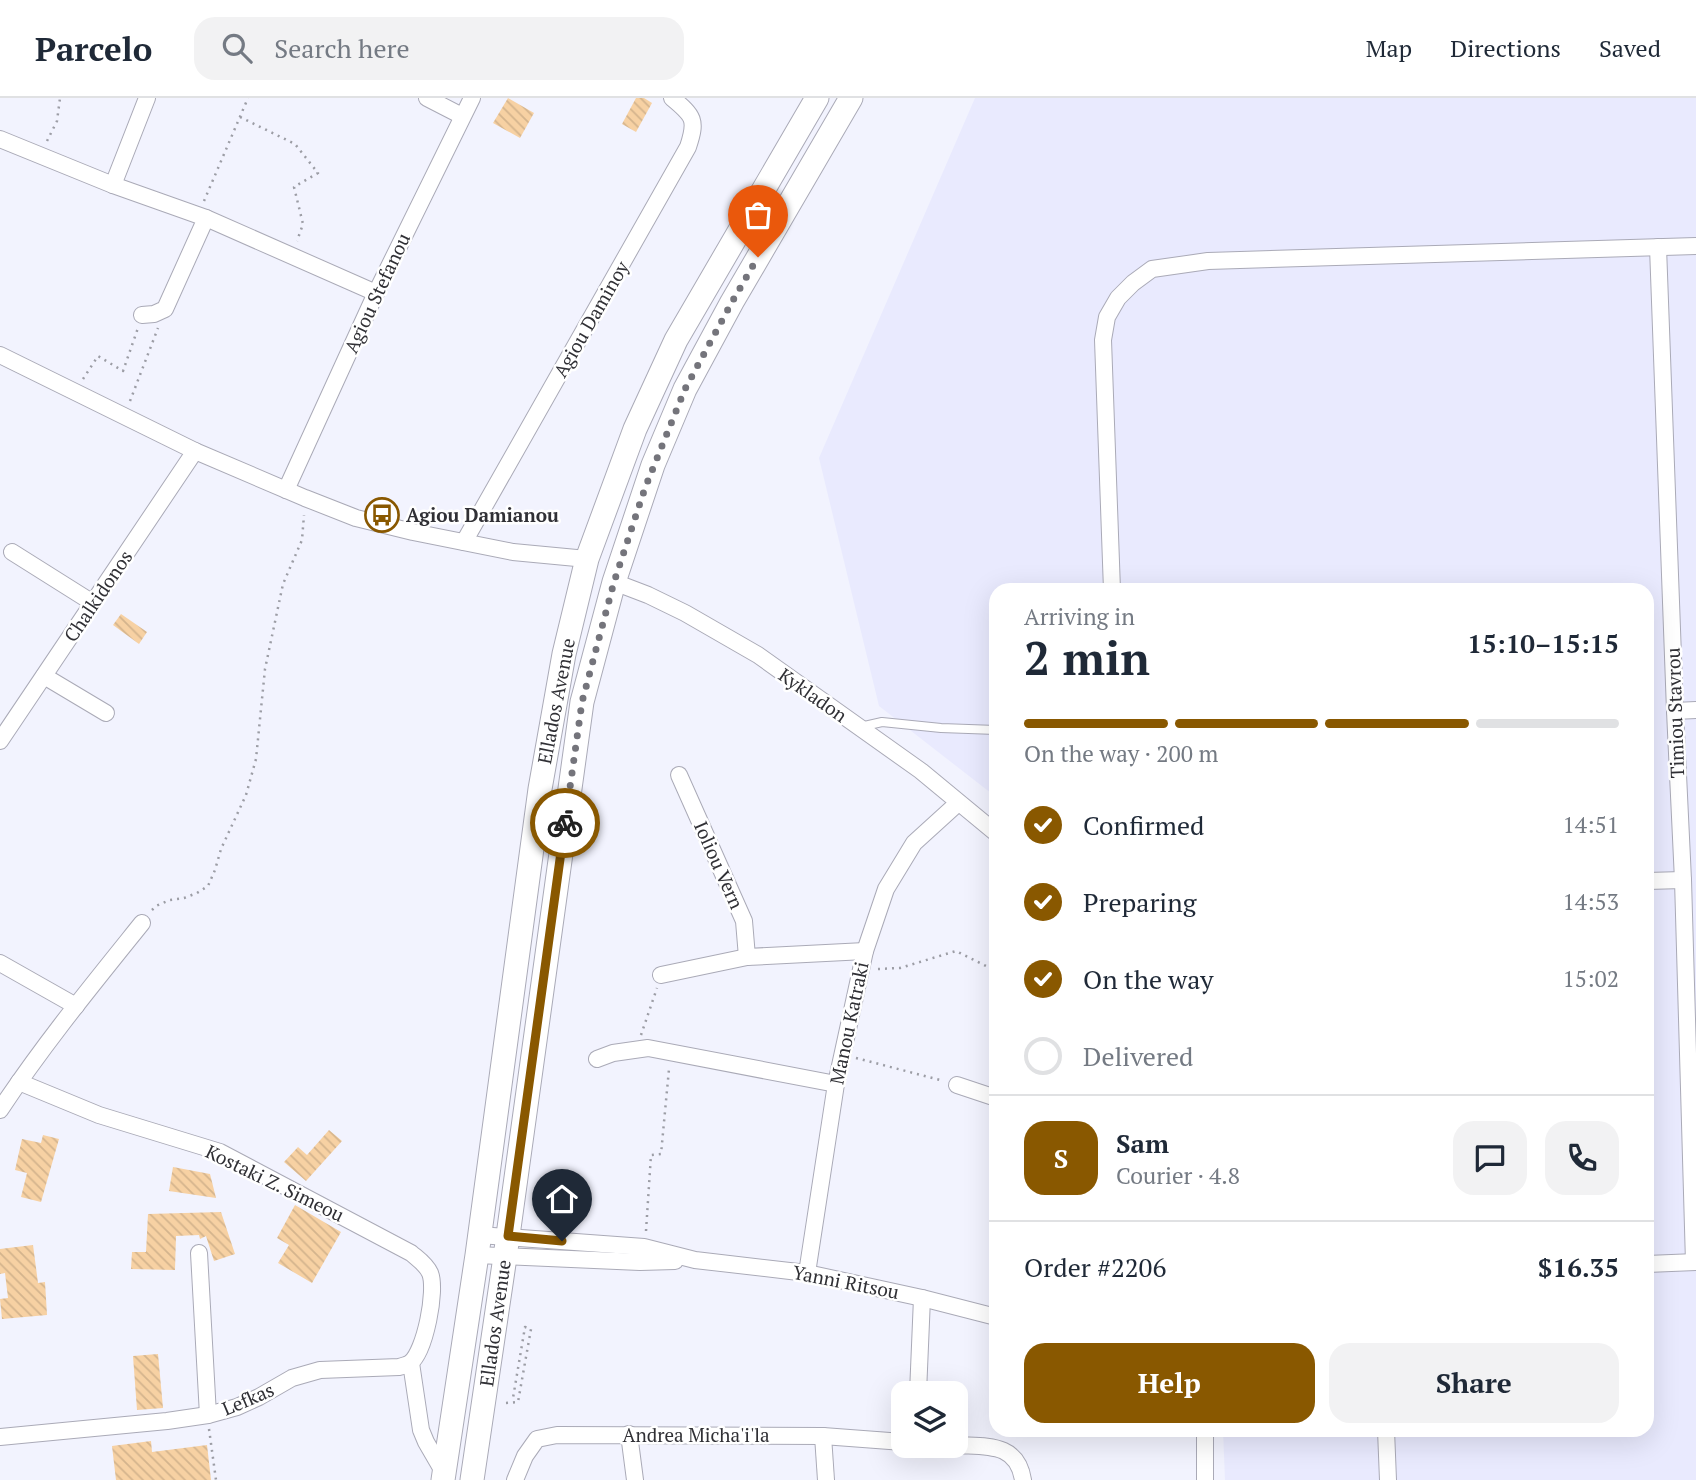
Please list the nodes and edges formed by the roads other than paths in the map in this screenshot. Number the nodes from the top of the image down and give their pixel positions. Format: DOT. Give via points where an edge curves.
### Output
graph roads {
  1 [pos="147,98"];
  2 [pos="427,98"];
  3 [pos="472,98"];
  4 [pos="672,98"];
  5 [pos="817,98"];
  6 [pos="850,98"];
  7 [pos="462,116"];
  8 [pos="0,139"];
  9 [pos="113,185"];
  10 [pos="202,217"];
  11 [pos="1696,246"];
  12 [pos="1658,247"];
  13 [pos="376,293"];
  14 [pos="142,315"];
  15 [pos="0,355"];
  16 [pos="195,451"];
  17 [pos="286,490"];
  18 [pos="464,542"];
  19 [pos="12,552"];
  20 [pos="587,559"];
  21 [pos="614,582"];
  22 [pos="1112,583"];
  23 [pos="93,603"];
  24 [pos="44,676"];
  25 [pos="1696,710"];
  26 [pos="1675,711"];
  27 [pos="106,713"];
  28 [pos="858,727"];
  29 [pos="989,730"];
  30 [pos="0,741"];
  31 [pos="680,775"];
  32 [pos="958,803"];
  33 [pos="989,827"];
  34 [pos="1683,880"];
  35 [pos="1654,881"];
  36 [pos="142,923"];
  37 [pos="533,946"];
  38 [pos="865,951"];
  39 [pos="747,957"];
  40 [pos="0,962"];
  41 [pos="661,975"];
  42 [pos="76,1006"];
  43 [pos="597,1059"];
  44 [pos="19,1082"];
  45 [pos="835,1084"];
  46 [pos="957,1085"];
  47 [pos="989,1096"];
  48 [pos="0,1110"];
  49 [pos="478,1245"];
  50 [pos="506,1246"];
  51 [pos="199,1253"];
  52 [pos="695,1260"];
  53 [pos="1695,1262"];
  54 [pos="1654,1264"];
  55 [pos="807,1273"];
  56 [pos="922,1297"];
  57 [pos="989,1315"];
  58 [pos="411,1363"];
  59 [pos="918,1381"];
  60 [pos="208,1415"];
  61 [pos="629,1434"];
  62 [pos="823,1436"];
  63 [pos="0,1437"];
  64 [pos="1205,1437"];
  65 [pos="1386,1437"];
  66 [pos="891,1440"];
  67 [pos="968,1446"];
  68 [pos="444,1477"];
  69 [pos="472,1480"];
  70 [pos="515,1480"];
  71 [pos="635,1480"];
  72 [pos="826,1480"];
  73 [pos="1024,1480"];
  74 [pos="1205,1480"];
  75 [pos="1388,1480"];
  1 -- 9 [label="street"];
  2 -- 7 [label="street"];
  3 -- 7 [label="street, Agiou Stefanou"];
  4 -- 18 [label="street, Agiou Daminoy" via="693,121 688,147"];
  5 -- 20 [label="main road, Ellados Avenue" via="676,340 635,429"];
  6 -- 21 [label="main road, Ellados Avenue" via="685,389 653,465"];
  7 -- 13 [label="street, Agiou Stefanou"];
  8 -- 9 [label="street"];
  9 -- 10 [label="street"];
  10 -- 13 [label="street"];
  10 -- 14 [label="street" via="165,309"];
  11 -- 12 [label="street"];
  12 -- 22 [label="street" via="1208,261 1152,269 1118,298 1107,317 1103,340"];
  12 -- 26 [label="street, Timiou Stavrou"];
  13 -- 17 [label="street, Agiou Stefanou"];
  15 -- 16 [label="street"];
  16 -- 17 [label="street"];
  16 -- 23 [label="street, Chalkidonos"];
  17 -- 18 [label="street" via="356,518"];
  18 -- 20 [label="street"];
  19 -- 23 [label="street"];
  20 -- 37 [label="main road, Ellados Avenue" via="564,654 540,789"];
  21 -- 28 [label="street, Kykladon" via="685,614 758,655"];
  21 -- 37 [label="main road, Ellados Avenue" via="582,702"];
  23 -- 24 [label="street, Chalkidonos"];
  24 -- 27 [label="street"];
  24 -- 30 [label="street, Chalkidonos"];
  25 -- 26 [label="street"];
  26 -- 34 [label="street, Timiou Stavrou"];
  28 -- 29 [label="lane" via="882,722"];
  28 -- 32 [label="street, Kykladon"];
  31 -- 39 [label="street, Ioliou Vern" via="744,920"];
  32 -- 33 [label="street, Kykladon"];
  32 -- 38 [label="street, Manou Katraki" via="914,843 886,889"];
  34 -- 35 [label="street"];
  34 -- 53 [label="street, Timiou Stavrou"];
  36 -- 42 [label="street"];
  37 -- 49 [label="main road, Ellados Avenue"];
  37 -- 50 [label="main road, Ellados Avenue"];
  38 -- 39 [label="street"];
  38 -- 45 [label="street, Manou Katraki"];
  39 -- 41 [label="street"];
  40 -- 42 [label="street"];
  42 -- 44 [label="street"];
  43 -- 45 [label="street" via="649,1048"];
  44 -- 48 [label="street"];
  44 -- 58 [label="street, Kostaki Z. Simeou" via="99,1115 220,1152 411,1253 430,1273 433,1284 426,1330"];
  45 -- 55 [label="street, Manou Katraki"];
  46 -- 47 [label="street"];
  49 -- 50 [label="street, Yanni Ritsou"];
  49 -- 68 [label="main road, Ellados Avenue"];
  50 -- 52 [label="street, Yanni Ritsou" via="640,1262"];
  50 -- 52 [label="street, Yanni Ritsou" via="645,1247"];
  50 -- 69 [label="main road, Ellados Avenue"];
  51 -- 60 [label="street"];
  52 -- 55 [label="street, Yanni Ritsou"];
  53 -- 54 [label="street"];
  55 -- 56 [label="street, Yanni Ritsou"];
  56 -- 57 [label="street, Yanni Ritsou"];
  56 -- 59 [label="street"];
  58 -- 60 [label="street, Lefkas" via="320,1370"];
  58 -- 68 [label="street" via="421,1430"];
  60 -- 63 [label="street, Lefkas"];
  61 -- 62 [label="street, Andrea Micha'i'la"];
  61 -- 70 [label="street, Andrea Micha'i'la" via="537,1439"];
  61 -- 71 [label="street"];
  62 -- 66 [label="street, Andrea Micha'i'la"];
  62 -- 72 [label="street"];
  64 -- 74 [label="street"];
  65 -- 75 [label="street"];
  67 -- 73 [label="street" via="1003,1449 1015,1459"];
}
